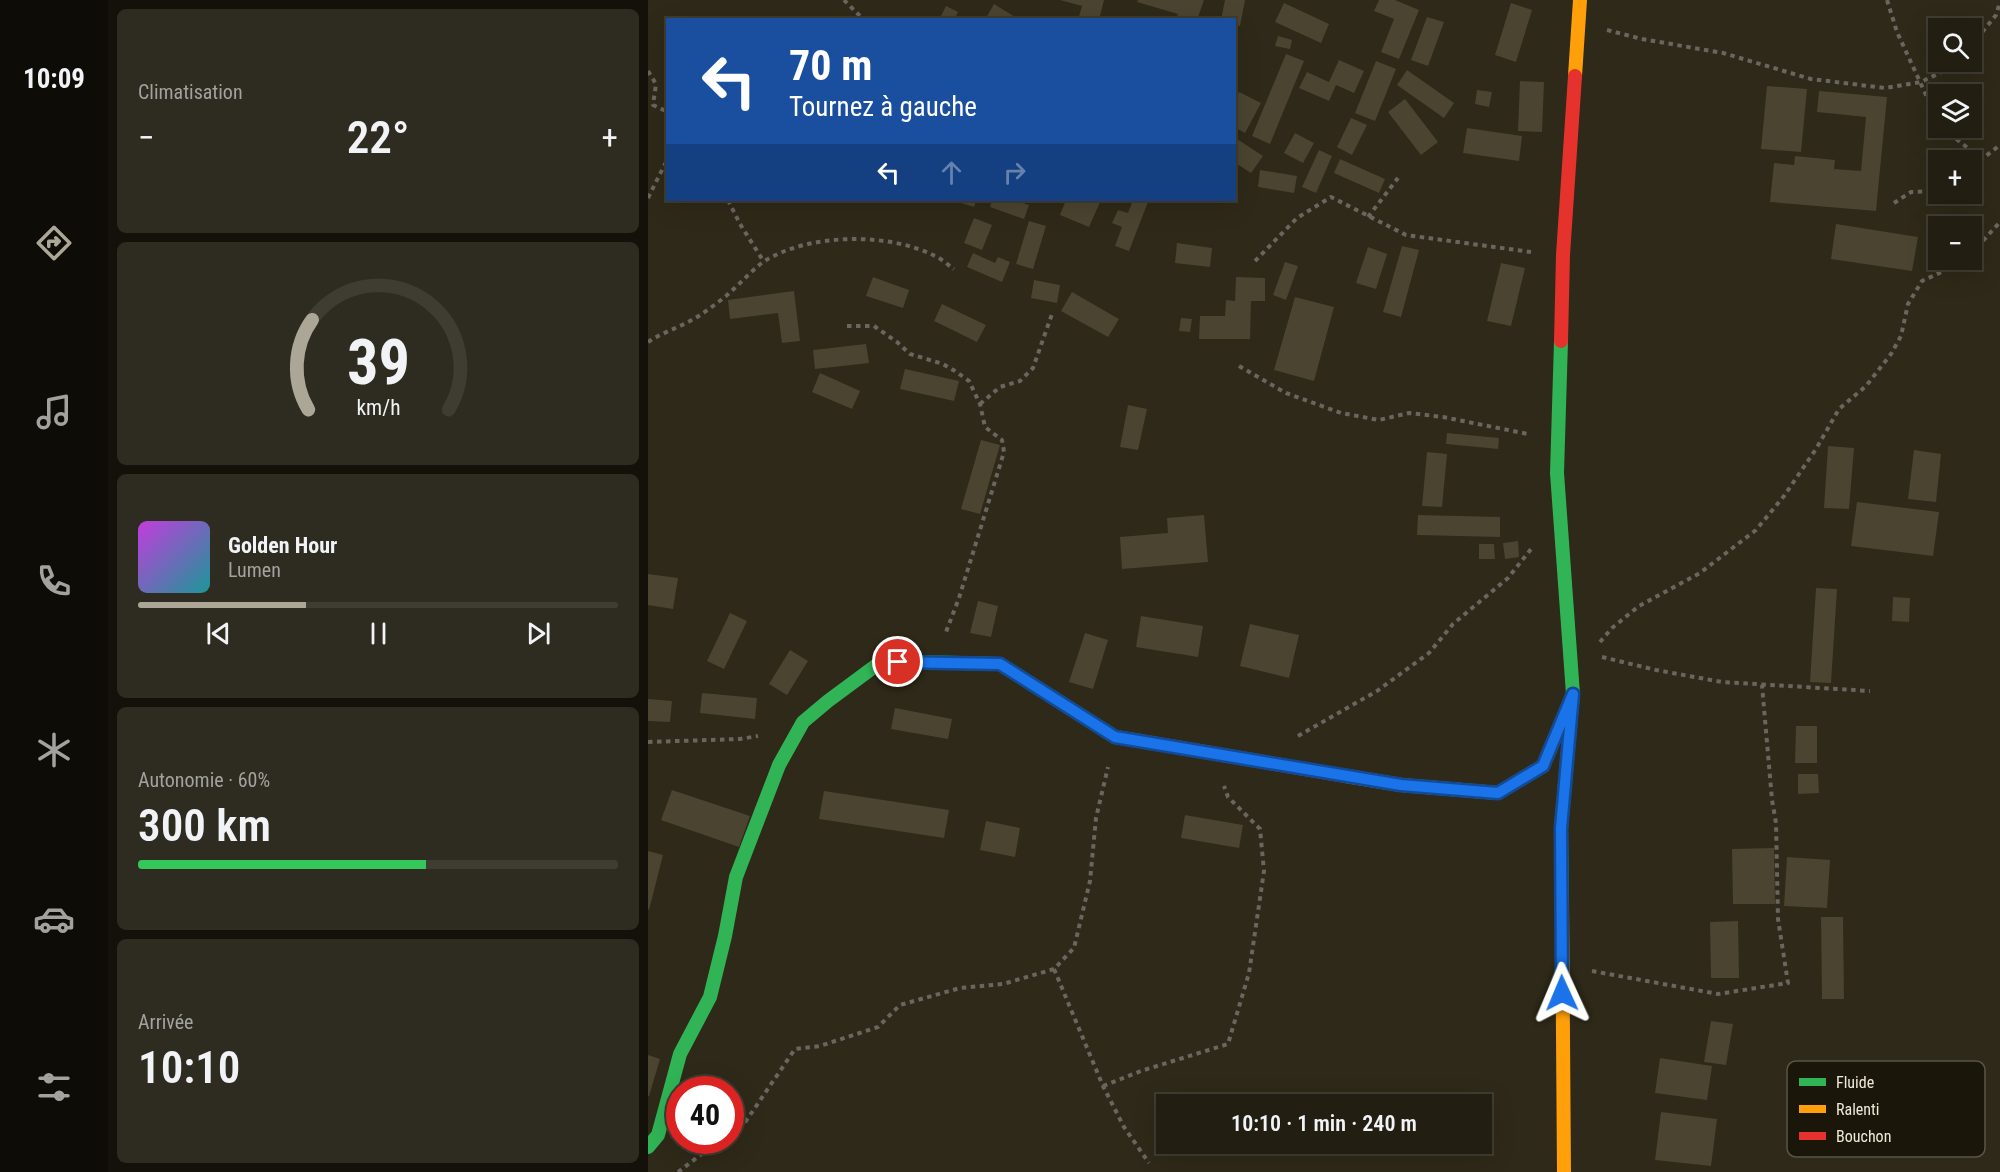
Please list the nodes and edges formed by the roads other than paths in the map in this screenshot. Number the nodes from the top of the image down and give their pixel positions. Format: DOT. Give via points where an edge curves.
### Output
graph roads {
  1 [pos="1580,0"];
  2 [pos="1573,694"];
  3 [pos="648,1147"];
  4 [pos="1564,1172"];
  1 -- 2 [label="street" via="1563,255 1557,473"];
  2 -- 3 [label="street" via="1543,766 1498,793 1401,785 1115,737 1000,664 882,662 803,722 779,765 736,877 710,997 680,1054 658,1135"];
  2 -- 4 [label="street" via="1561,828"];
}
